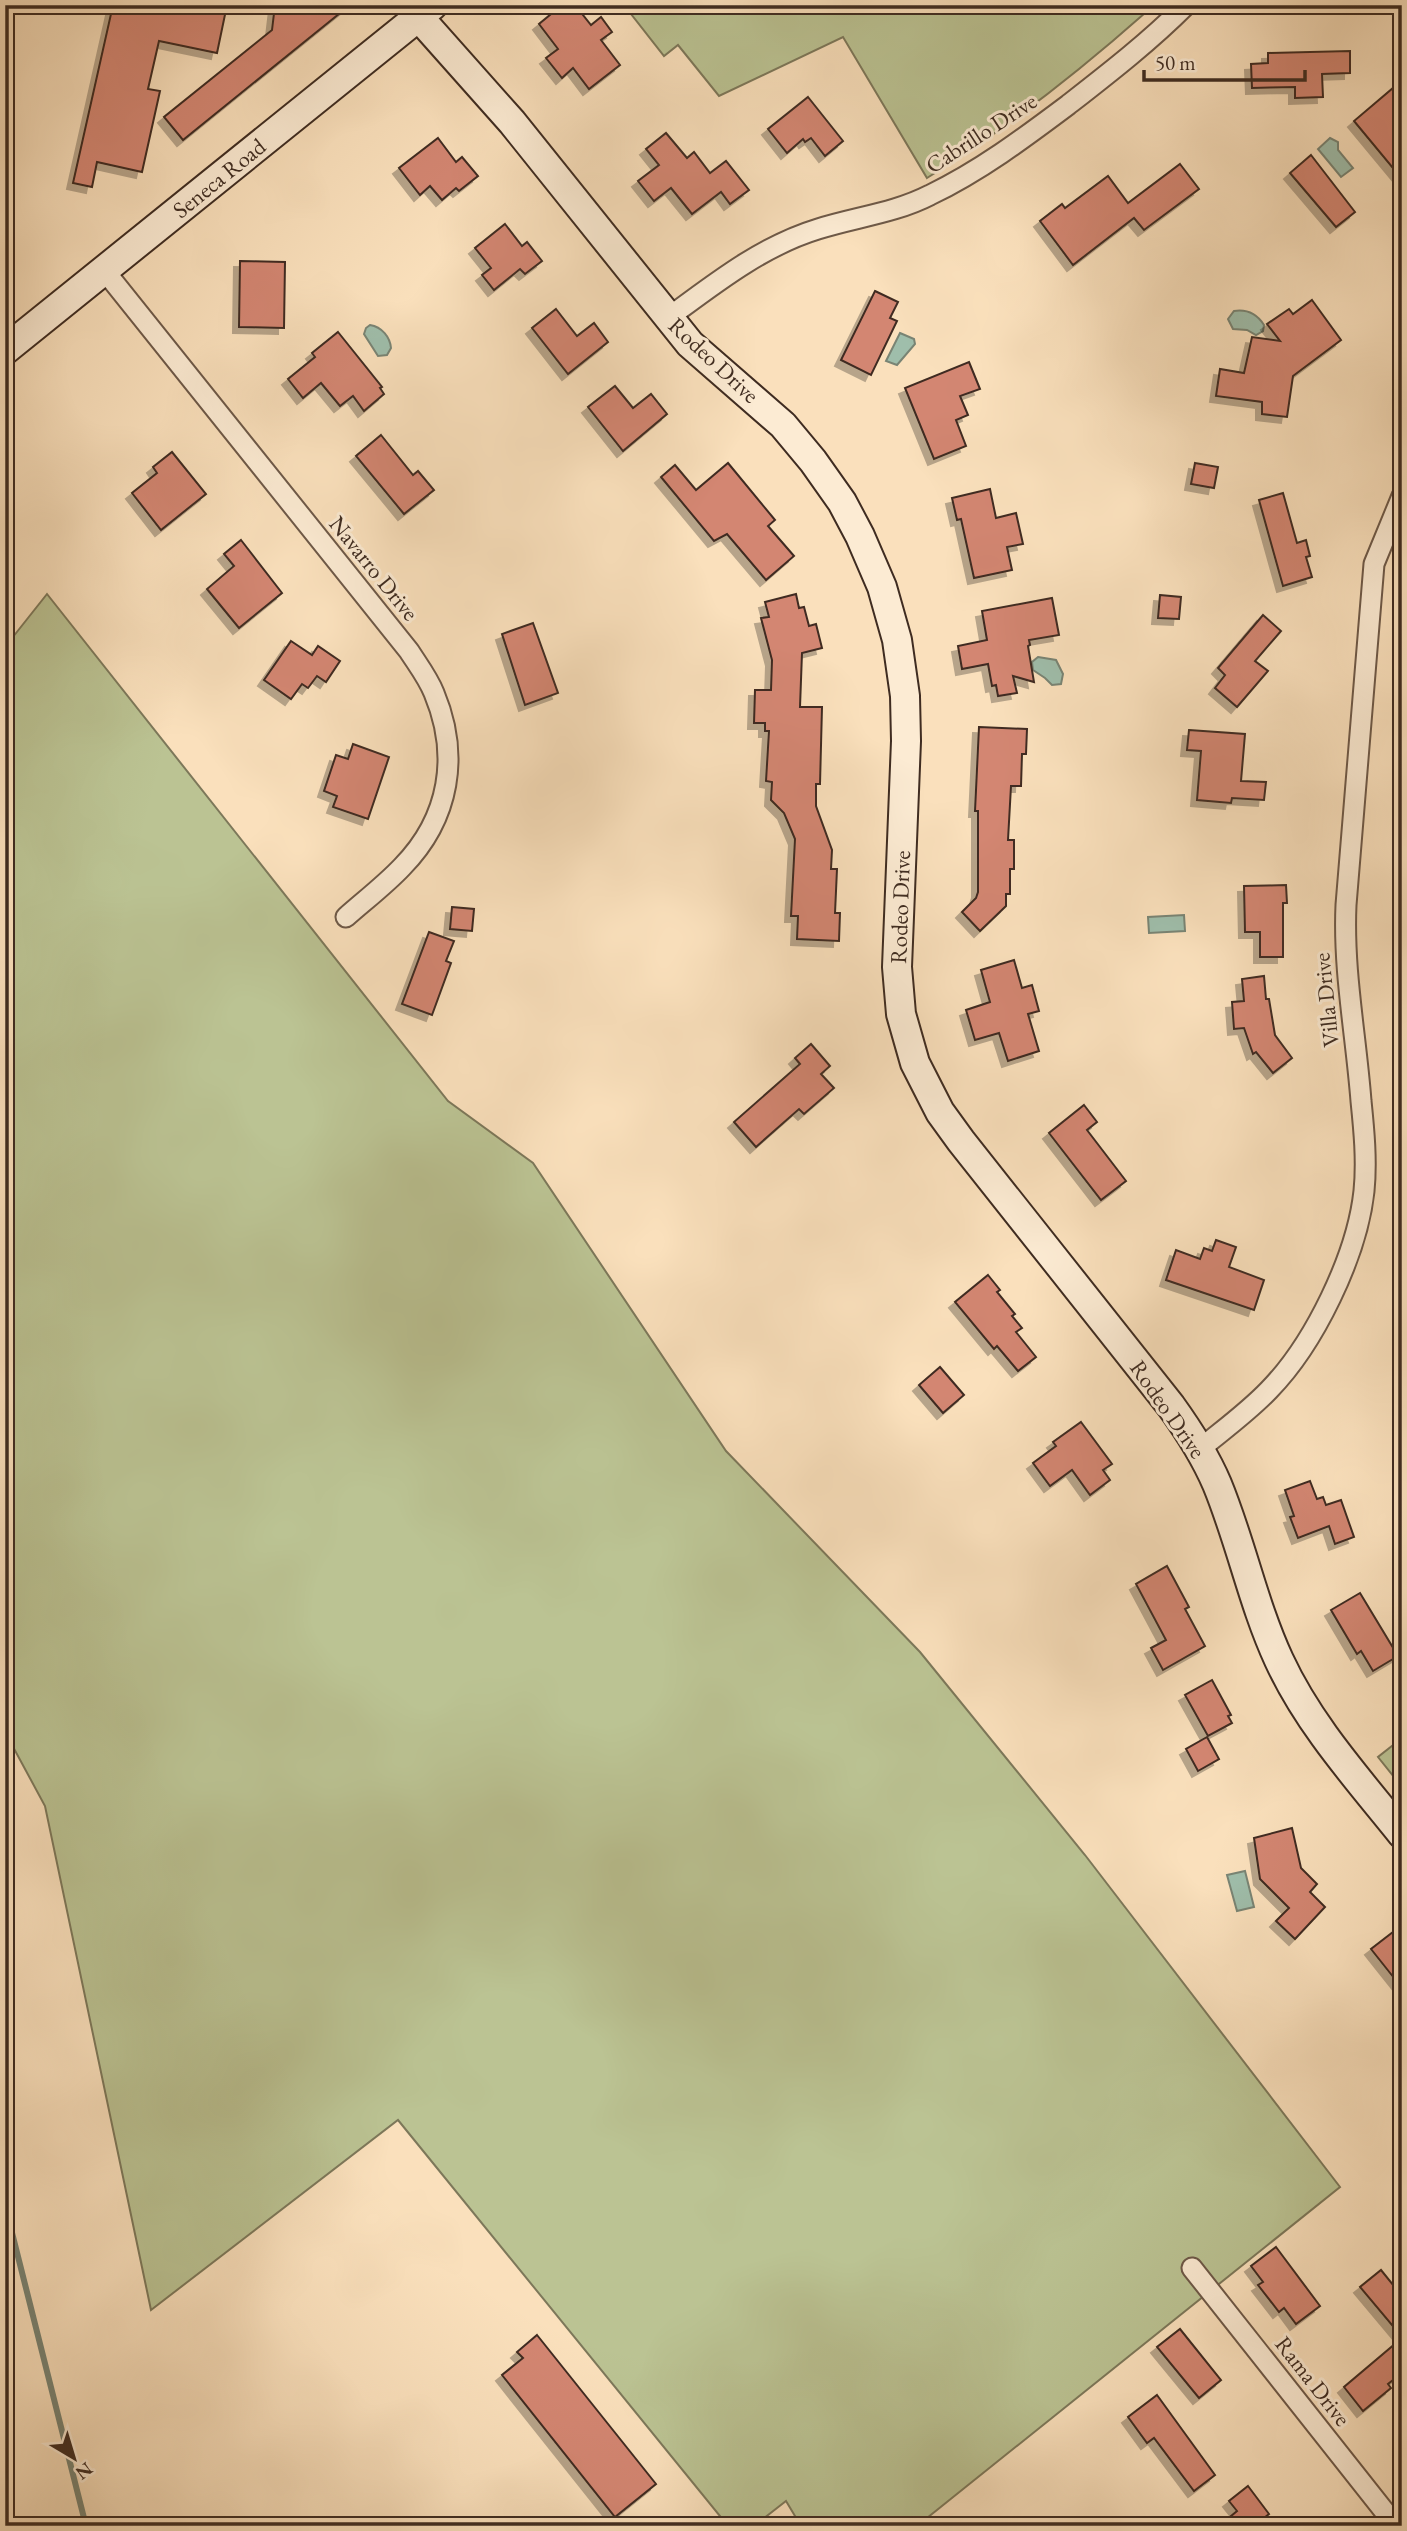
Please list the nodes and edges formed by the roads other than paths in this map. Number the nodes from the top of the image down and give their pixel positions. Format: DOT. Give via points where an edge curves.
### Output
graph roads {
  1 [pos="1186,5"];
  2 [pos="419,9"];
  3 [pos="104,270"];
  4 [pos="668,318"];
  5 [pos="5,350"];
  6 [pos="1402,496"];
  7 [pos="346,917"];
  8 [pos="1200,1449"];
  9 [pos="1402,1834"];
  10 [pos="1192,2268"];
  11 [pos="1396,2526"];
  1 -- 4 [label="street, Cabrillo Drive" via="1128,59 968,176 891,211 817,229 772,247"];
  2 -- 3 [label="street, Seneca Road"];
  2 -- 4 [label="street, Rodeo Drive"];
  3 -- 5 [label="street, Seneca Road"];
  3 -- 7 [label="street, Navarro Drive" via="410,651 434,691 448,731 445,797 404,866"];
  4 -- 8 [label="street, Rodeo Drive" via="690,344 783,425 813,461 842,502 882,587 897,640 905,696 897,967 901,1014 915,1063 961,1141"];
  6 -- 8 [label="street, Villa Drive" via="1374,564 1346,905 1344,943 1361,1098 1364,1192 1329,1304 1299,1353 1270,1389"];
  8 -- 9 [label="street, Rodeo Drive" via="1277,1655 1297,1696"];
  10 -- 11 [label="street, Rama Drive"];
}
